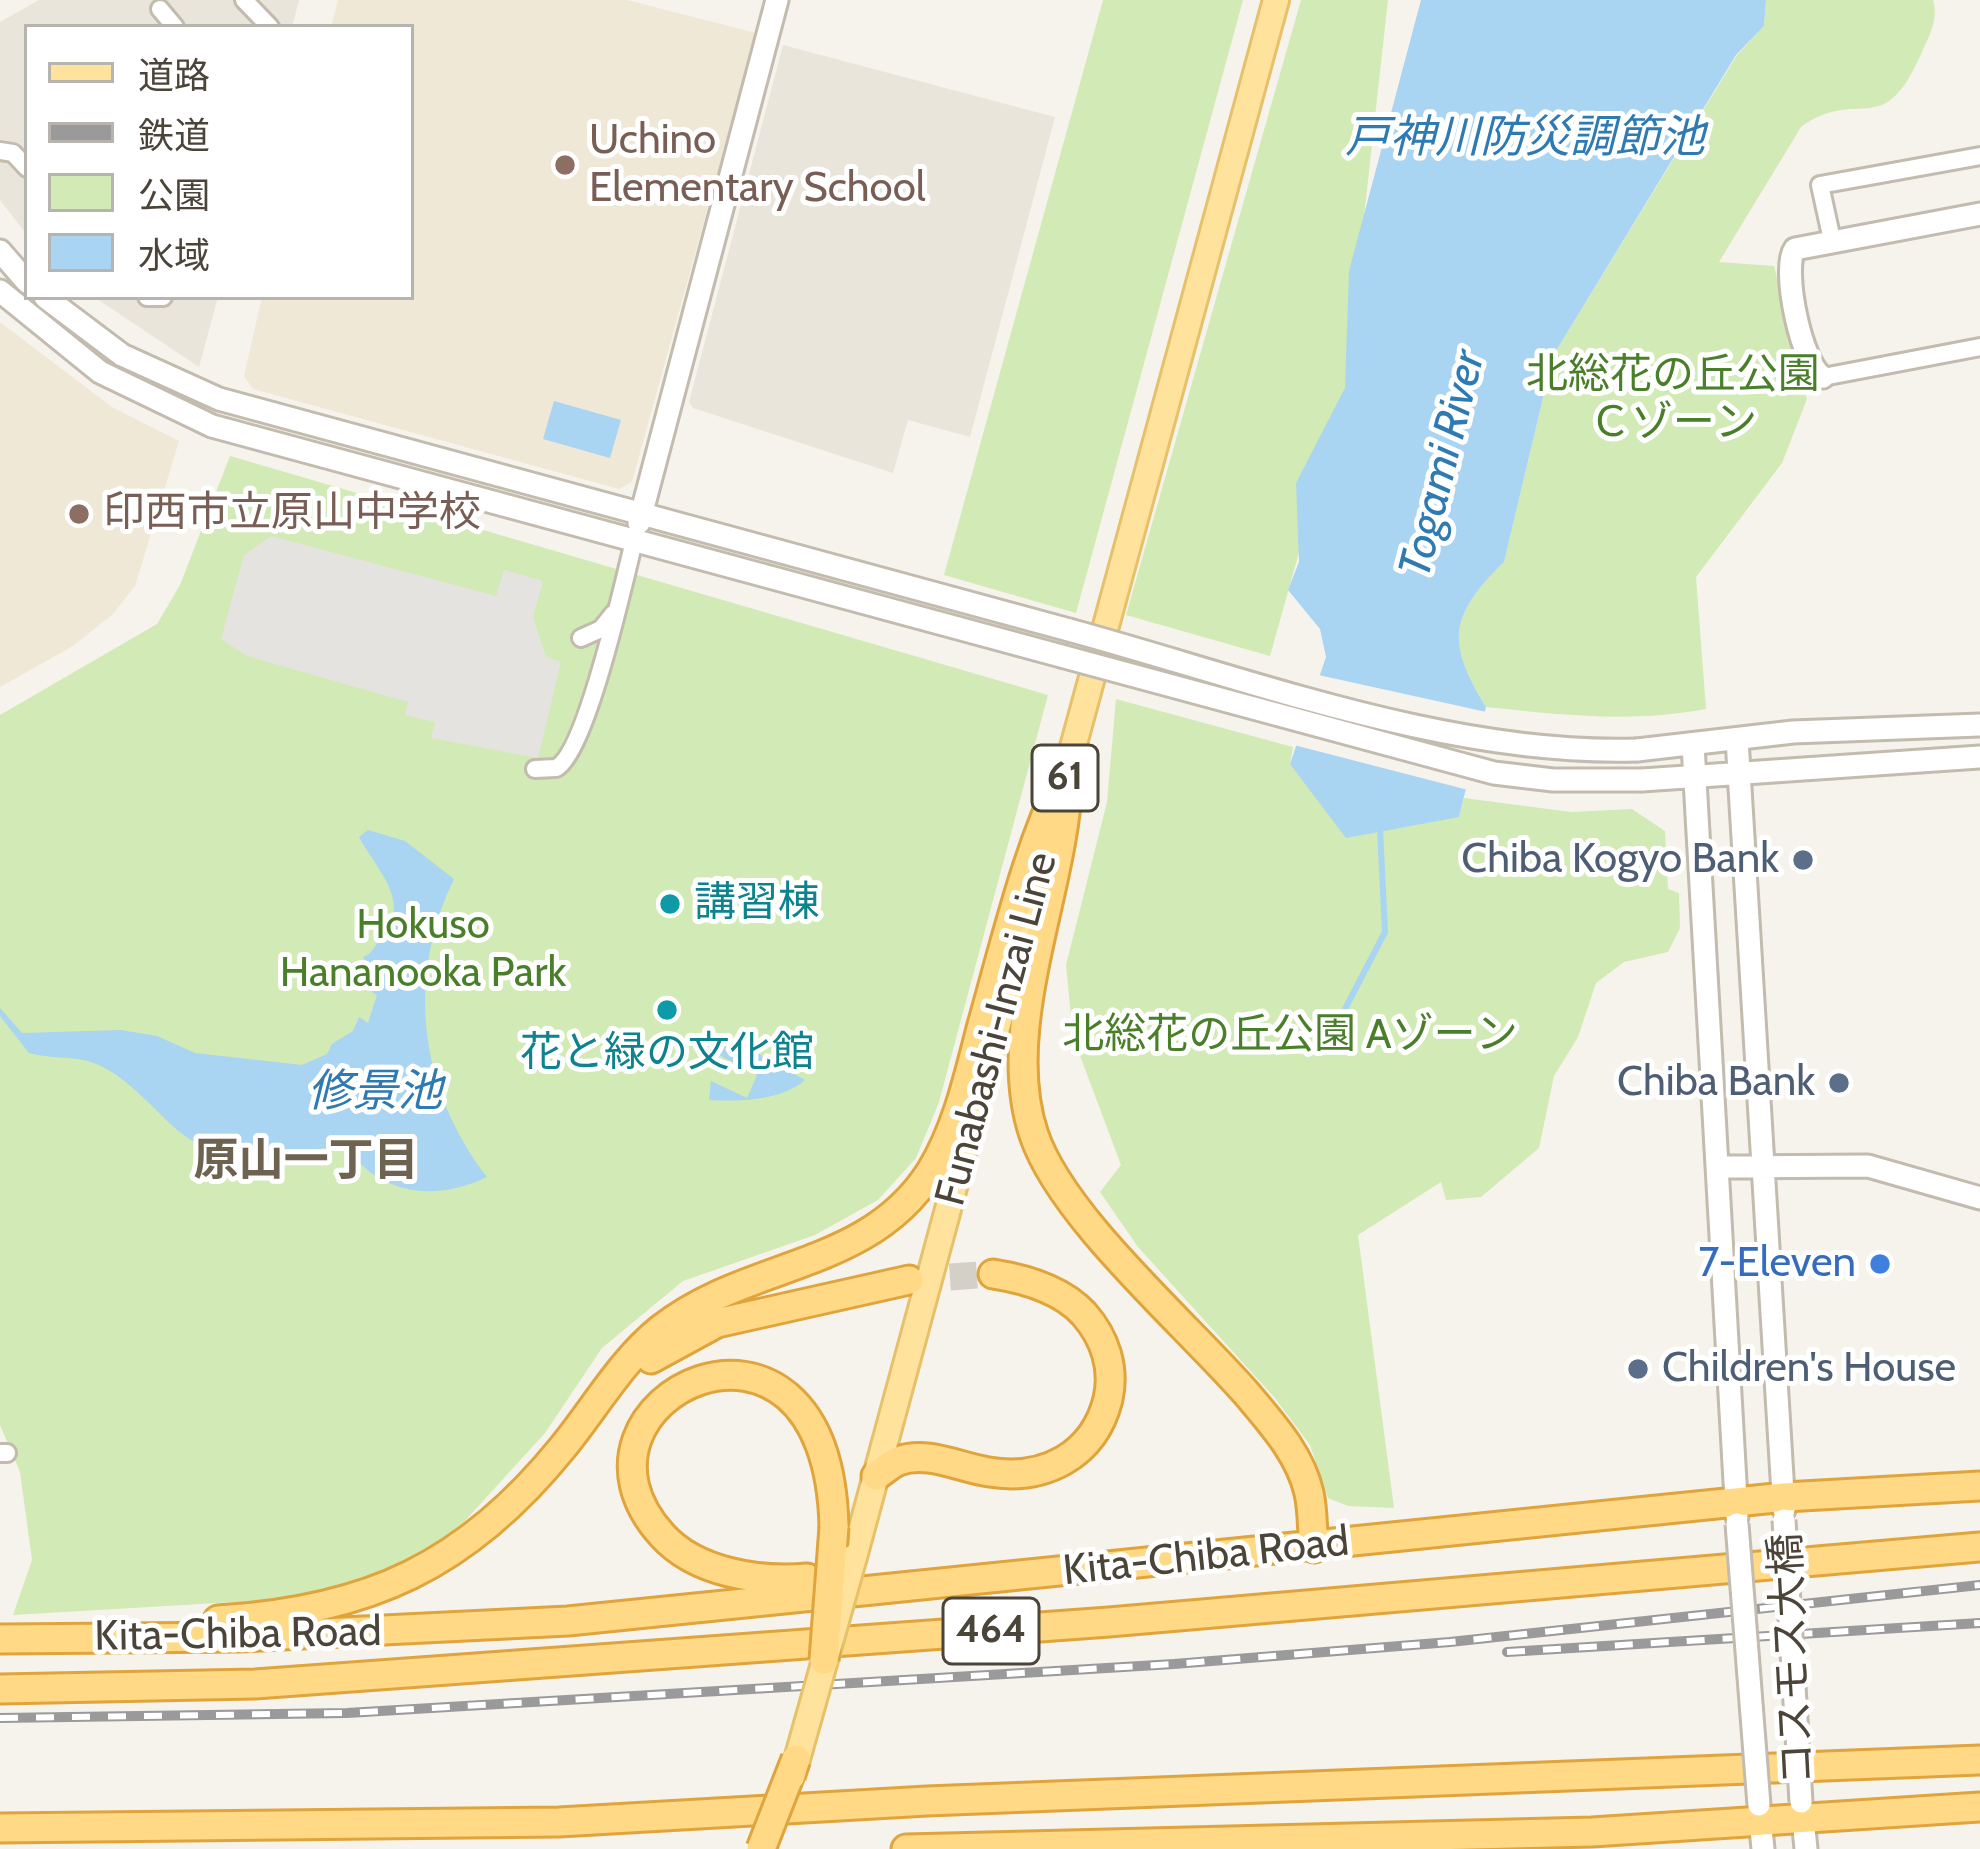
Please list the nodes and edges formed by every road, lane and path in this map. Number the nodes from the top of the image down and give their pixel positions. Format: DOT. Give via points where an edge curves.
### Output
graph roads {
  1 [pos="244,0"];
  2 [pos="776,0"];
  3 [pos="1276,0"];
  4 [pos="160,9"];
  5 [pos="172,24"];
  6 [pos="267,24"];
  7 [pos="1980,156"];
  8 [pos="1980,214"];
  9 [pos="1832,240"];
  10 [pos="0,251"];
  11 [pos="24,279"];
  12 [pos="0,291"];
  13 [pos="48,300"];
  14 [pos="1980,347"];
  15 [pos="1823,377"];
  16 [pos="641,514"];
  17 [pos="634,541"];
  18 [pos="617,608"];
  19 [pos="581,638"];
  20 [pos="1980,725"];
  21 [pos="1737,739"];
  22 [pos="1693,745"];
  23 [pos="1980,757"];
  24 [pos="1068,766"];
  25 [pos="535,769"];
  26 [pos="1739,776"];
  27 [pos="1696,779"];
  28 [pos="1763,1165"];
  29 [pos="1720,1167"];
  30 [pos="1980,1198"];
  31 [pos="993,1274"];
  32 [pos="909,1280"];
  33 [pos="579,1428"];
  34 [pos="875,1476"];
  35 [pos="1980,1486"];
  36 [pos="1784,1508"];
  37 [pos="1737,1513"];
  38 [pos="1980,1547"];
  39 [pos="1314,1548"];
  40 [pos="1160,1560"];
  41 [pos="0,1636"];
  42 [pos="824,1660"];
  43 [pos="0,1689"];
  44 [pos="796,1759"];
  45 [pos="1980,1760"];
  46 [pos="1980,1807"];
  47 [pos="1804,1824"];
  48 [pos="1761,1826"];
  49 [pos="0,1828"];
  50 [pos="1592,1832"];
  51 [pos="761,1849"];
  52 [pos="774,1849"];
  53 [pos="906,1849"];
  54 [pos="1455,1849"];
  1 -- 6 [label="street"];
  2 -- 16 [label="street"];
  3 -- 24 [label="main road, Funabashi-Inzai Line / 61"];
  4 -- 5 [label="street"];
  7 -- 9 [label="street" via="1820,185"];
  8 -- 9 [label="street"];
  9 -- 15 [label="street" via="1795,249 1786,269 1809,362"];
  10 -- 11 [label="street"];
  12 -- 17 [label="street" via="100,372 212,426"];
  13 -- 16 [label="street" via="122,355 219,399"];
  14 -- 15 [label="street"];
  16 -- 17 [label="street"];
  16 -- 22 [label="street, bridge" via="1422,725 1552,749"];
  17 -- 18 [label="street"];
  17 -- 27 [label="street, bridge" via="1494,773"];
  18 -- 19 [label="street"];
  18 -- 25 [label="street" via="572,753 556,768"];
  20 -- 21 [label="street"];
  21 -- 22 [label="street"];
  21 -- 26 [label="street, コスモス大橋"];
  22 -- 27 [label="street, コスモス大橋"];
  23 -- 26 [label="street"];
  24 -- 33 [label="highway" via="1040,822 952,1125 916,1194 849,1248 726,1290 661,1329"];
  24 -- 34 [label="main road, Funabashi-Inzai Line / 61"];
  24 -- 39 [label="highway" via="1066,828 1024,1063 1034,1137 1089,1222 1280,1433 1309,1493"];
  26 -- 27 [label="street"];
  26 -- 28 [label="street, コスモス大橋"];
  27 -- 29 [label="street, コスモス大橋"];
  28 -- 29 [label="street"];
  28 -- 30 [label="street" via="1868,1166"];
  28 -- 36 [label="street, コスモス大橋"];
  29 -- 37 [label="street, コスモス大橋"];
  31 -- 34 [label="highway" via="1054,1292 1094,1325 1110,1370 1103,1415 1088,1441 1048,1469 989,1472 925,1458 898,1461"];
  32 -- 33 [label="highway" via="717,1323 646,1362"];
  33 -- 41 [label="highway" via="478,1533 430,1568 354,1600 284,1616"];
  34 -- 42 [label="main road, Funabashi-Inzai Line / 61, bridge"];
  35 -- 36 [label="highway, Kita-Chiba Road / 464"];
  36 -- 37 [label="highway, Kita-Chiba Road / 464"];
  36 -- 47 [label="street, コスモス大橋, bridge"];
  37 -- 39 [label="highway, Kita-Chiba Road / 464"];
  37 -- 48 [label="street, コスモス大橋, bridge"];
  38 -- 43 [label="highway, Kita-Chiba Road / 464" via="302,1681"];
  39 -- 40 [label="highway, Kita-Chiba Road / 464"];
  40 -- 41 [label="highway, Kita-Chiba Road / 464" via="546,1622 241,1637"];
  40 -- 42 [label="highway, bridge" via="1124,1554 779,1581 733,1573 672,1546 646,1517 632,1464 641,1428 664,1397 695,1380 723,1374 776,1387 803,1408 822,1439 834,1527"];
  42 -- 44 [label="main road, Funabashi-Inzai Line / 61, bridge"];
  44 -- 51 [label="highway, bridge"];
  44 -- 52 [label="main road, Funabashi-Inzai Line / 61, bridge"];
  45 -- 49 [label="highway" via="559,1822"];
  46 -- 47 [label="highway"];
  47 -- 48 [label="highway"];
  48 -- 50 [label="highway"];
  50 -- 53 [label="highway"];
  50 -- 54 [label="highway"];
}
